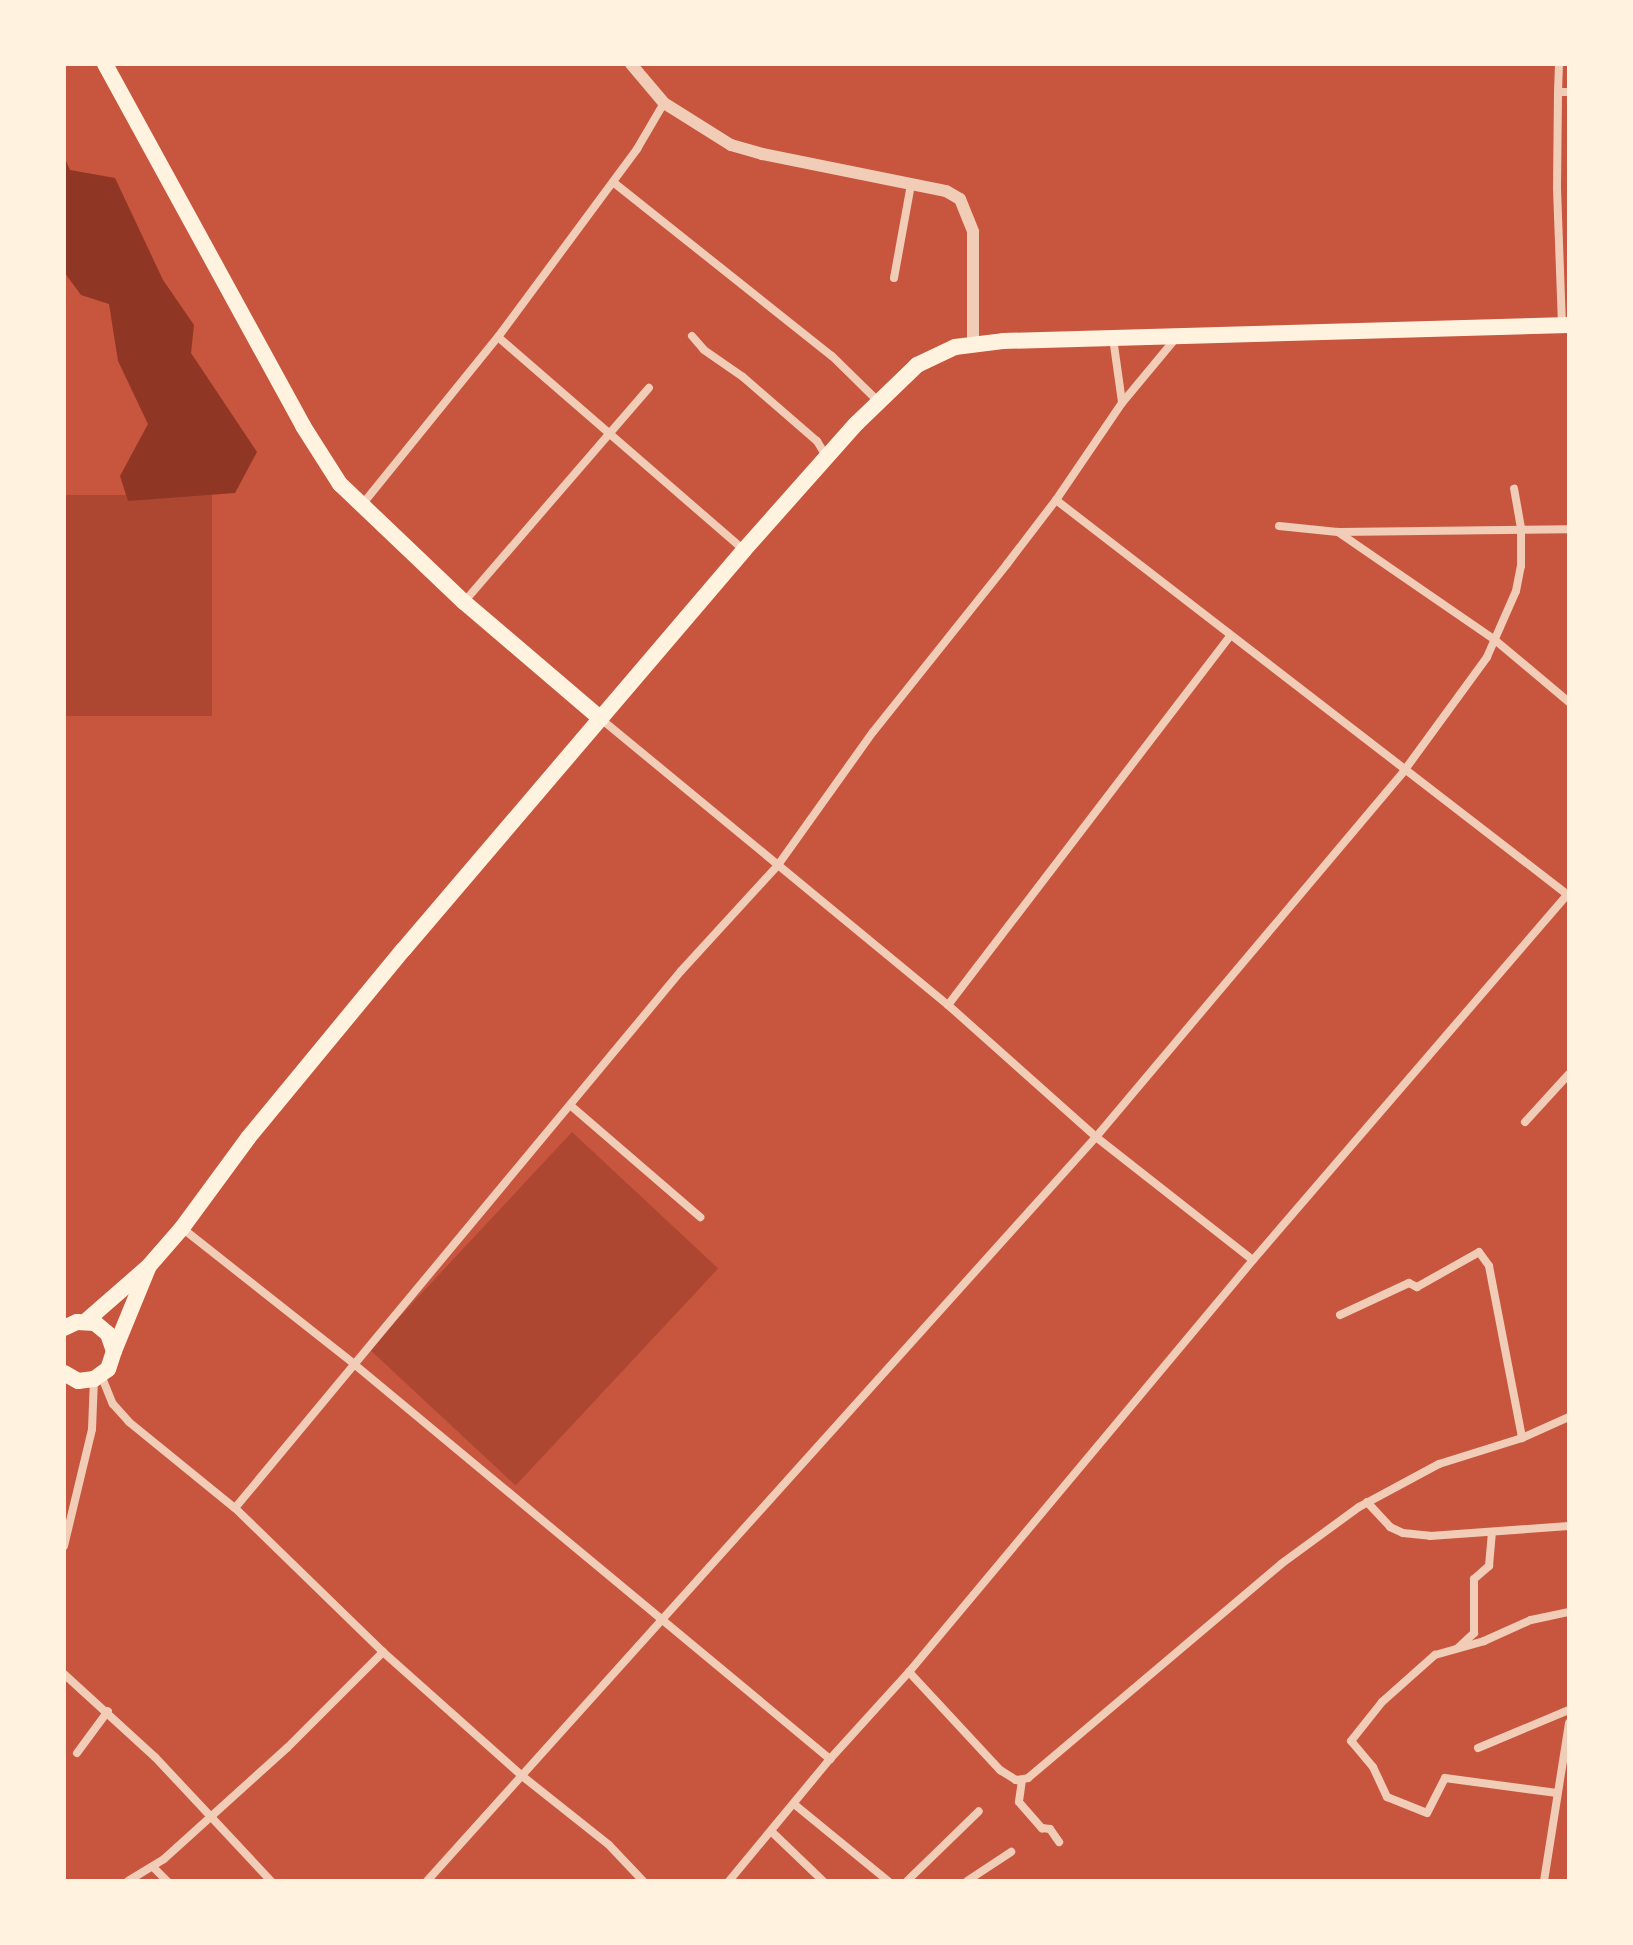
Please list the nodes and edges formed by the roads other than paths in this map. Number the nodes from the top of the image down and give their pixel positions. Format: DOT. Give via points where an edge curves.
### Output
graph roads {
  1 [pos="105,64"];
  2 [pos="631,64"];
  3 [pos="1559,64"];
  4 [pos="1558,92"];
  5 [pos="1569,92"];
  6 [pos="664,103"];
  7 [pos="613,182"];
  8 [pos="911,184"];
  9 [pos="894,278"];
  10 [pos="1566,325"];
  11 [pos="692,336"];
  12 [pos="1178,336"];
  13 [pos="498,337"];
  14 [pos="1113,338"];
  15 [pos="973,343"];
  16 [pos="649,388"];
  17 [pos="878,401"];
  18 [pos="1122,403"];
  19 [pos="610,436"];
  20 [pos="827,457"];
  21 [pos="1514,489"];
  22 [pos="1056,500"];
  23 [pos="360,507"];
  24 [pos="1279,526"];
  25 [pos="1521,528"];
  26 [pos="1569,529"];
  27 [pos="1338,532"];
  28 [pos="744,550"];
  29 [pos="464,602"];
  30 [pos="1230,636"];
  31 [pos="1495,640"];
  32 [pos="1569,702"];
  33 [pos="601,719"];
  34 [pos="1404,771"];
  35 [pos="778,865"];
  36 [pos="1568,894"];
  37 [pos="948,1005"];
  38 [pos="1569,1074"];
  39 [pos="570,1105"];
  40 [pos="1525,1122"];
  41 [pos="1096,1137"];
  42 [pos="700,1217"];
  43 [pos="182,1228"];
  44 [pos="1253,1260"];
  45 [pos="148,1267"];
  46 [pos="1340,1315"];
  47 [pos="73,1323"];
  48 [pos="114,1351"];
  49 [pos="354,1364"];
  50 [pos="84,1377"];
  51 [pos="64,1391"];
  52 [pos="1569,1417"];
  53 [pos="1522,1438"];
  54 [pos="1367,1502"];
  55 [pos="235,1508"];
  56 [pos="1569,1526"];
  57 [pos="1492,1532"];
  58 [pos="64,1546"];
  59 [pos="1569,1612"];
  60 [pos="662,1623"];
  61 [pos="1456,1649"];
  62 [pos="383,1652"];
  63 [pos="909,1672"];
  64 [pos="64,1674"];
  65 [pos="1569,1710"];
  66 [pos="108,1711"];
  67 [pos="1569,1723"];
  68 [pos="1478,1748"];
  69 [pos="77,1753"];
  70 [pos="830,1759"];
  71 [pos="521,1775"];
  72 [pos="1022,1780"];
  73 [pos="1557,1793"];
  74 [pos="794,1804"];
  75 [pos="979,1811"];
  76 [pos="209,1817"];
  77 [pos="772,1832"];
  78 [pos="1059,1842"];
  79 [pos="1011,1852"];
  80 [pos="153,1867"];
  81 [pos="737,1872"];
  82 [pos="128,1881"];
  83 [pos="167,1881"];
  84 [pos="271,1881"];
  85 [pos="427,1881"];
  86 [pos="643,1881"];
  87 [pos="729,1881"];
  88 [pos="744,1881"];
  89 [pos="823,1881"];
  90 [pos="888,1881"];
  91 [pos="907,1881"];
  92 [pos="967,1881"];
  93 [pos="1544,1881"];
  1 -- 23 [label="highway" via="303,426"];
  2 -- 6 [label="street"];
  3 -- 4 [label="street"];
  4 -- 5 [label="street"];
  4 -- 10 [label="street" via="1557,188"];
  6 -- 7 [label="street"];
  6 -- 8 [label="street" via="731,145"];
  7 -- 13 [label="street"];
  7 -- 17 [label="street" via="832,356"];
  8 -- 9 [label="street"];
  8 -- 15 [label="street" via="946,191 960,199 968,215 975,252"];
  10 -- 12 [label="highway"];
  11 -- 20 [label="street" via="817,441"];
  12 -- 14 [label="highway"];
  12 -- 18 [label="street"];
  13 -- 19 [label="street"];
  13 -- 23 [label="street"];
  14 -- 15 [label="highway"];
  14 -- 18 [label="street"];
  15 -- 17 [label="highway" via="917,365"];
  16 -- 19 [label="street"];
  17 -- 20 [label="highway"];
  18 -- 22 [label="street"];
  19 -- 28 [label="street"];
  19 -- 29 [label="street"];
  20 -- 28 [label="highway"];
  21 -- 25 [label="street"];
  22 -- 30 [label="street"];
  22 -- 35 [label="street" via="873,732"];
  23 -- 29 [label="highway"];
  24 -- 27 [label="street"];
  25 -- 26 [label="street"];
  25 -- 27 [label="street"];
  25 -- 31 [label="street" via="1516,591"];
  27 -- 31 [label="street"];
  28 -- 33 [label="highway"];
  29 -- 33 [label="highway"];
  30 -- 34 [label="street"];
  30 -- 37 [label="street"];
  31 -- 32 [label="street"];
  31 -- 34 [label="street"];
  33 -- 35 [label="street"];
  33 -- 43 [label="highway" via="248,1138"];
  34 -- 36 [label="street"];
  34 -- 41 [label="street"];
  35 -- 37 [label="street"];
  35 -- 39 [label="street"];
  36 -- 44 [label="street"];
  37 -- 41 [label="street"];
  38 -- 40 [label="street"];
  39 -- 42 [label="street"];
  39 -- 49 [label="street"];
  41 -- 44 [label="street"];
  41 -- 60 [label="street"];
  43 -- 45 [label="highway"];
  43 -- 49 [label="street"];
  44 -- 63 [label="street"];
  45 -- 47 [label="highway"];
  45 -- 48 [label="highway"];
  46 -- 53 [label="street" via="1409,1283 1417,1287 1479,1252 1489,1266"];
  47 -- 48 [label="highway" via="102,1328"];
  48 -- 50 [label="highway" via="108,1369"];
  49 -- 55 [label="street"];
  49 -- 60 [label="street"];
  50 -- 51 [label="highway"];
  50 -- 55 [label="street"];
  50 -- 58 [label="street" via="92,1429"];
  52 -- 53 [label="street"];
  53 -- 54 [label="street" via="1439,1464"];
  54 -- 57 [label="street" via="1403,1533"];
  54 -- 72 [label="street" via="1281,1564"];
  55 -- 62 [label="street"];
  56 -- 57 [label="street"];
  57 -- 61 [label="street" via="1489,1566 1474,1579 1474,1633"];
  59 -- 61 [label="street" via="1531,1620"];
  60 -- 70 [label="street"];
  60 -- 71 [label="street"];
  61 -- 73 [label="street" via="1435,1655 1415,1671 1351,1741 1373,1767 1387,1797 1427,1813 1445,1778"];
  62 -- 71 [label="street"];
  62 -- 76 [label="street"];
  63 -- 70 [label="street"];
  63 -- 72 [label="street" via="1000,1770"];
  64 -- 66 [label="street"];
  65 -- 68 [label="street"];
  66 -- 69 [label="street"];
  66 -- 76 [label="street"];
  67 -- 73 [label="street"];
  70 -- 74 [label="street"];
  71 -- 85 [label="street"];
  71 -- 86 [label="street" via="609,1845"];
  72 -- 78 [label="street" via="1019,1802"];
  73 -- 93 [label="street"];
  74 -- 77 [label="street"];
  74 -- 90 [label="street"];
  75 -- 91 [label="street"];
  76 -- 80 [label="street"];
  76 -- 84 [label="street"];
  77 -- 81 [label="street"];
  77 -- 89 [label="street"];
  79 -- 92 [label="street"];
  80 -- 82 [label="street"];
  80 -- 83 [label="street"];
  81 -- 87 [label="street"];
  81 -- 88 [label="street"];
}
